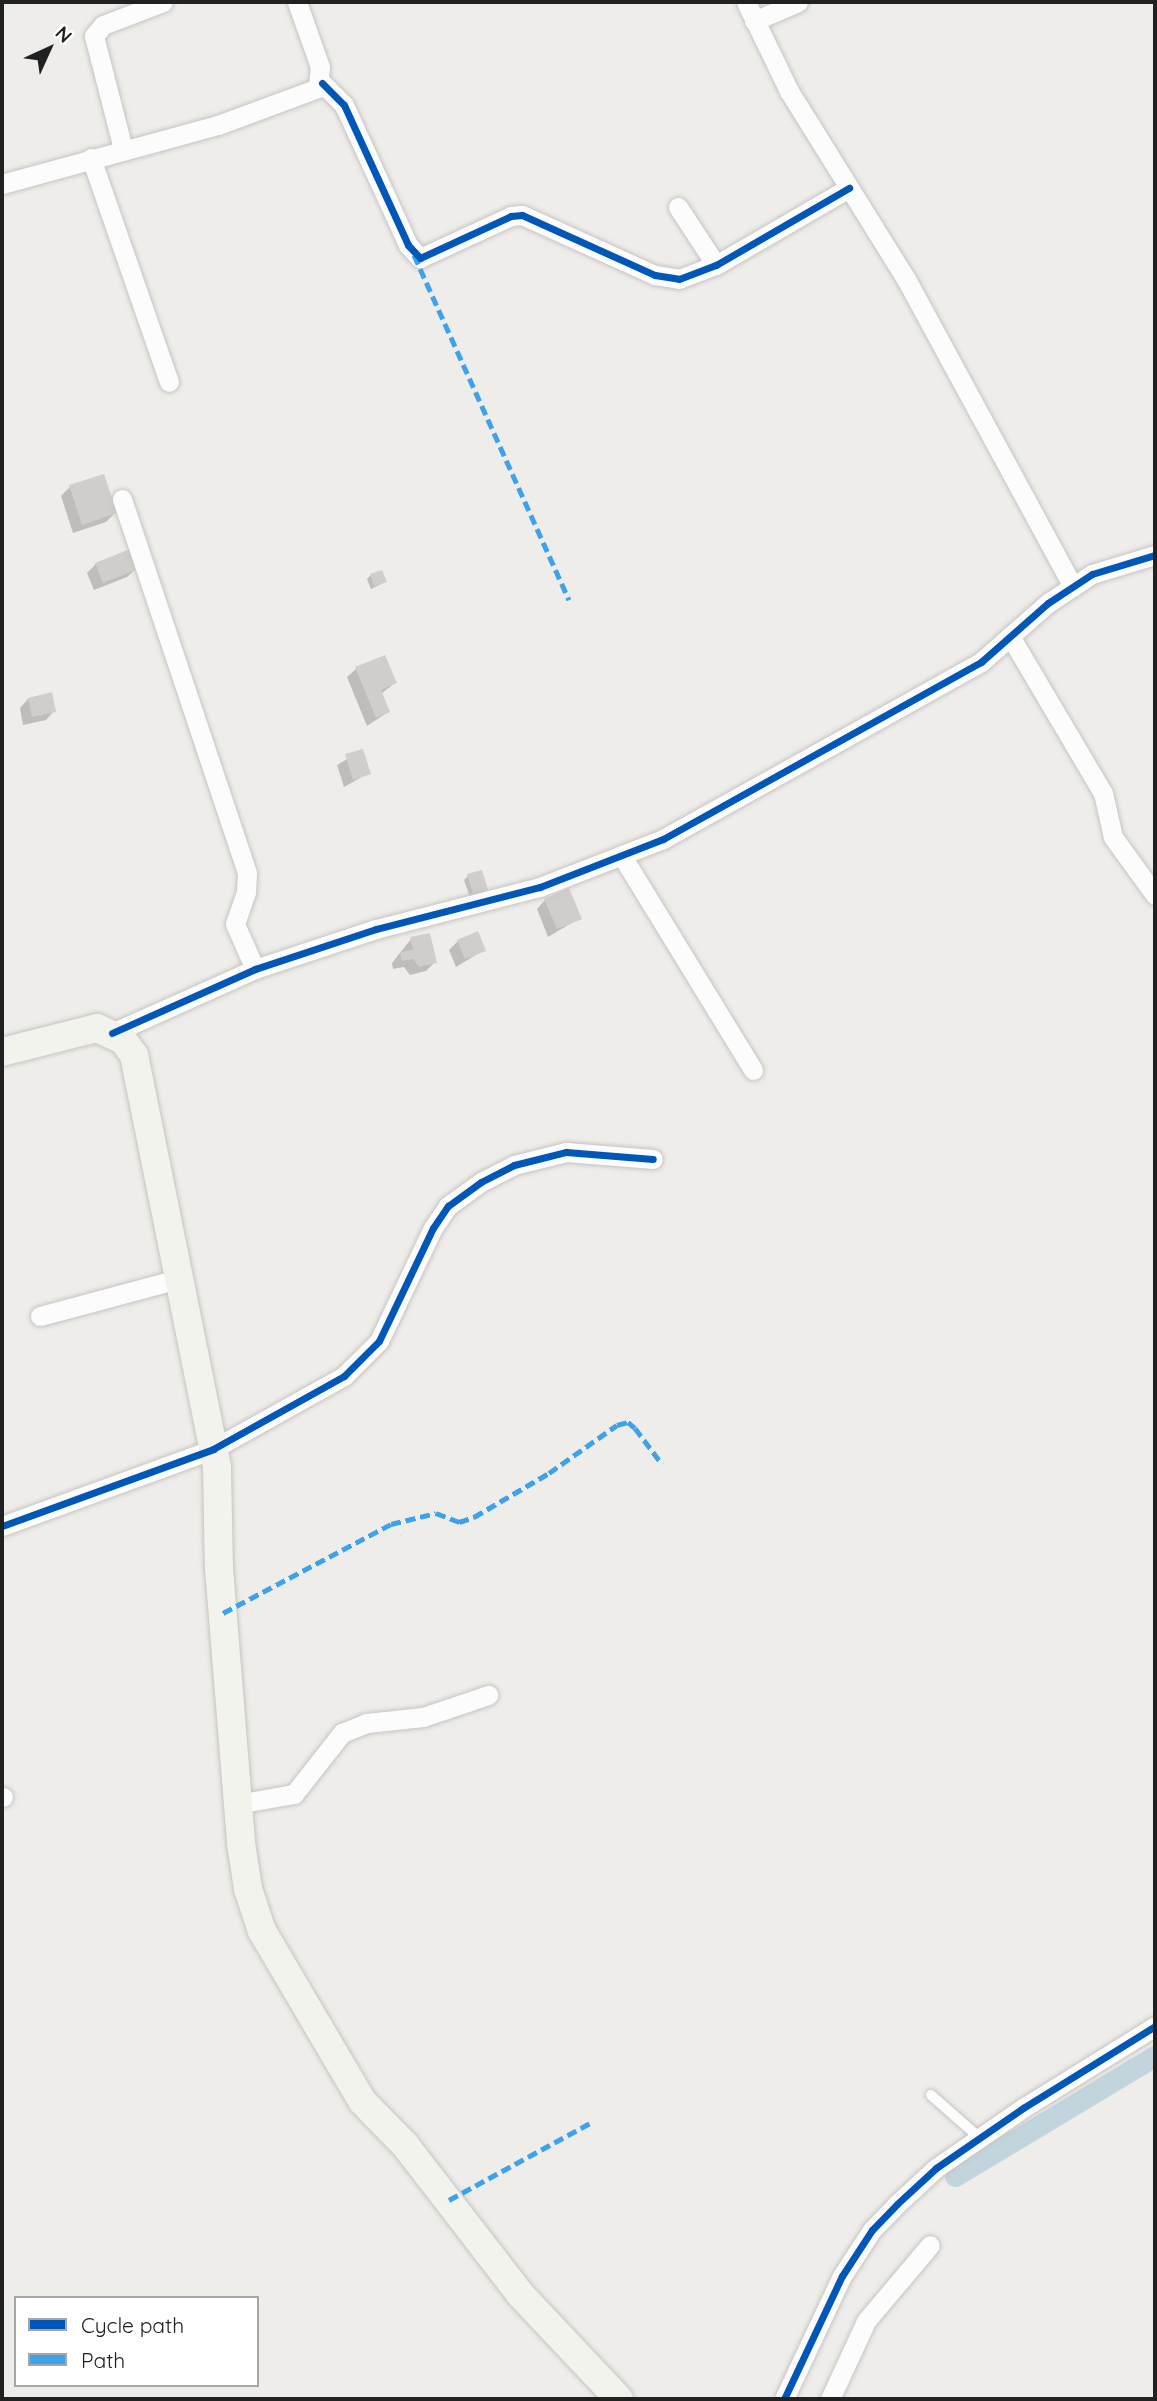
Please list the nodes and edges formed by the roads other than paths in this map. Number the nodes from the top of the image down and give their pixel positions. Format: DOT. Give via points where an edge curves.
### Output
graph roads {
  1 [pos="163,2"];
  2 [pos="297,2"];
  3 [pos="746,2"];
  4 [pos="798,2"];
  5 [pos="754,21"];
  6 [pos="322,83"];
  7 [pos="123,149"];
  8 [pos="91,158"];
  9 [pos="2,184"];
  10 [pos="849,188"];
  11 [pos="678,207"];
  12 [pos="716,265"];
  13 [pos="169,382"];
  14 [pos="122,499"];
  15 [pos="1155,555"];
  16 [pos="1073,587"];
  17 [pos="1010,636"];
  18 [pos="622,856"];
  19 [pos="1155,895"];
  20 [pos="255,969"];
  21 [pos="112,1032"];
  22 [pos="2,1052"];
  23 [pos="752,1070"];
  24 [pos="653,1159"];
  25 [pos="178,1279"];
  26 [pos="40,1316"];
  27 [pos="213,1449"];
  28 [pos="2,1526"];
  29 [pos="488,1695"];
  30 [pos="237,1804"];
  31 [pos="1155,2026"];
  32 [pos="931,2095"];
  33 [pos="980,2138"];
  34 [pos="930,2245"];
  35 [pos="619,2399"];
  36 [pos="784,2399"];
  37 [pos="830,2399"];
  1 -- 7 [label="street" via="103,25 94,36"];
  2 -- 6 [label="street"];
  3 -- 5 [label="street"];
  4 -- 5 [label="street"];
  5 -- 10 [label="street" via="789,92"];
  6 -- 7 [label="street" via="305,95 218,125"];
  6 -- 12 [label="street" via="344,105 414,255 430,256 511,216 522,215 666,279 680,279"];
  7 -- 8 [label="street"];
  8 -- 9 [label="street"];
  8 -- 13 [label="street"];
  10 -- 12 [label="street"];
  10 -- 16 [label="street" via="970,392"];
  11 -- 12 [label="street"];
  14 -- 20 [label="street" via="247,873 235,924"];
  15 -- 16 [label="street" via="1092,575"];
  16 -- 17 [label="street"];
  17 -- 18 [label="street" via="981,662 830,749 663,839"];
  17 -- 19 [label="street" via="1104,793 1113,837"];
  18 -- 20 [label="street" via="540,887 376,929"];
  18 -- 23 [label="street"];
  20 -- 21 [label="street"];
  21 -- 22 [label="main road" via="97,1028"];
  21 -- 25 [label="main road" via="134,1055"];
  24 -- 27 [label="street" via="566,1152 513,1165 481,1182 448,1206 433,1228 384,1330 364,1360 305,1402"];
  25 -- 26 [label="street"];
  25 -- 27 [label="main road"];
  27 -- 28 [label="street"];
  27 -- 30 [label="main road"];
  29 -- 30 [label="street" via="423,1717 342,1733 294,1794"];
  30 -- 35 [label="main road" via="248,1889 262,1930 332,2057 362,2101 405,2145 503,2274"];
  31 -- 33 [label="street"];
  32 -- 33 [label="lane"];
  33 -- 36 [label="street" via="936,2168 866,2238 842,2276"];
  34 -- 37 [label="street" via="866,2321"];
}
